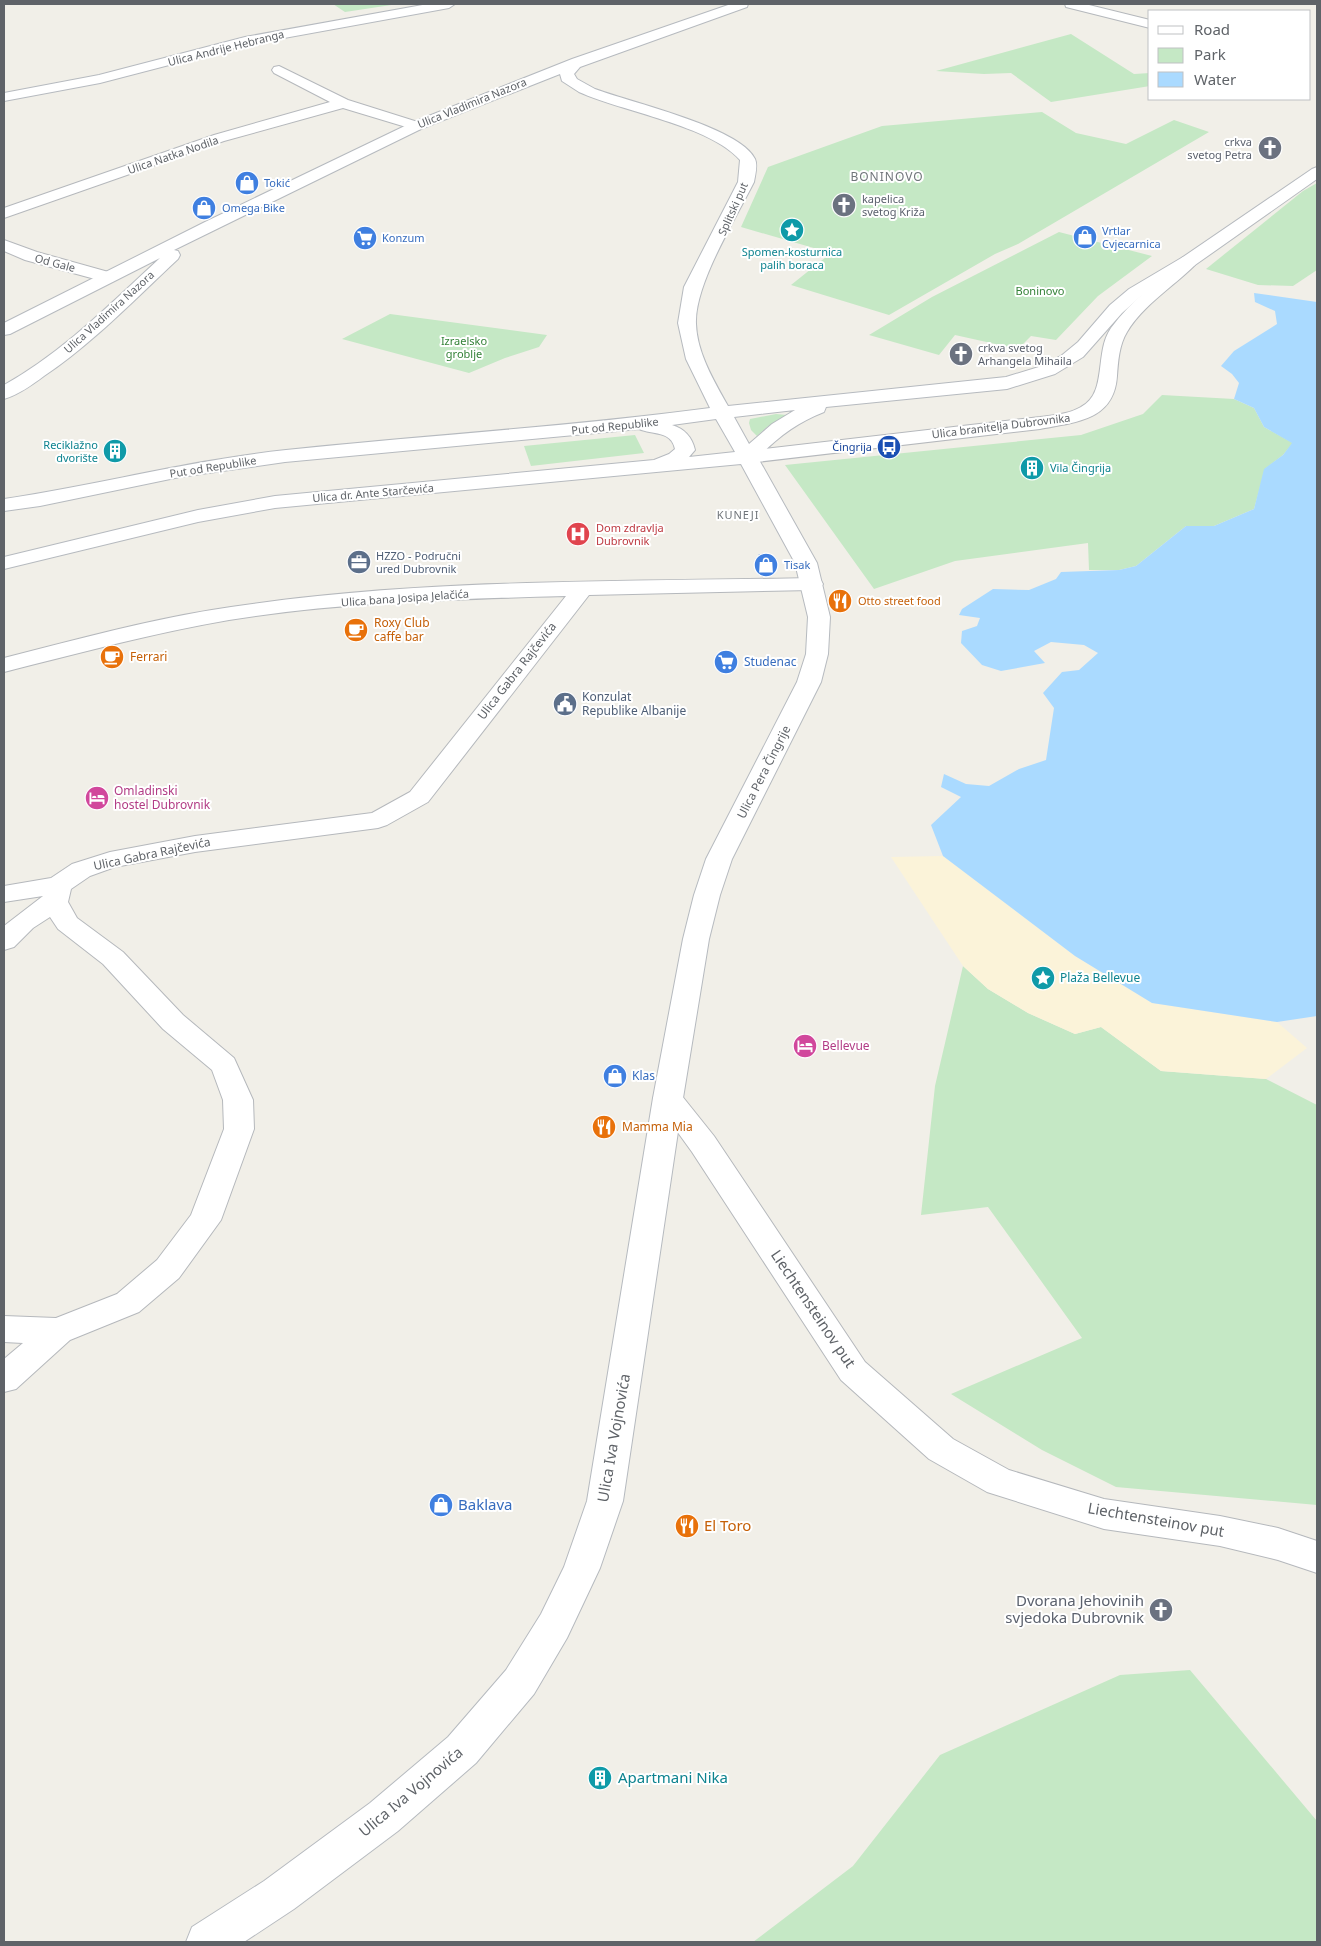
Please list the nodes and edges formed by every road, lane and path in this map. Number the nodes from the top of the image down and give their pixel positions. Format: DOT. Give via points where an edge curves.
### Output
graph roads {
  1 [pos="450,4"];
  2 [pos="742,4"];
  3 [pos="1071,4"];
  4 [pos="1148,23"];
  5 [pos="577,62"];
  6 [pos="279,70"];
  7 [pos="508,88"];
  8 [pos="593,93"];
  9 [pos="4,97"];
  10 [pos="344,102"];
  11 [pos="416,126"];
  12 [pos="1317,172"];
  13 [pos="4,213"];
  14 [pos="211,225"];
  15 [pos="4,245"];
  16 [pos="1189,261"];
  17 [pos="106,278"];
  18 [pos="140,284"];
  19 [pos="4,330"];
  20 [pos="4,393"];
  21 [pos="837,402"];
  22 [pos="723,412"];
  23 [pos="627,425"];
  24 [pos="748,457"];
  25 [pos="653,467"];
  26 [pos="4,506"];
  27 [pos="4,563"];
  28 [pos="812,584"];
  29 [pos="582,590"];
  30 [pos="4,665"];
  31 [pos="57,893"];
  32 [pos="4,894"];
  33 [pos="4,941"];
  34 [pos="668,1098"];
  35 [pos="4,1329"];
  36 [pos="58,1332"];
  37 [pos="4,1379"];
  38 [pos="1317,1557"];
  39 [pos="207,1942"];
  1 -- 9 [label="main road, Ulica Andrije Hebranga" via="280,34 100,80"];
  2 -- 5 [label="main road, Ulica Vladimira Nazora"];
  3 -- 4 [label="main road"];
  5 -- 7 [label="main road, Ulica Vladimira Nazora"];
  5 -- 8 [label="main road, Splitski put" via="567,73 567,78"];
  6 -- 10 [label="main road"];
  7 -- 8 [label="main road, Splitski put" via="555,88"];
  7 -- 11 [label="main road, Ulica Vladimira Nazora"];
  8 -- 22 [label="main road, Splitski put" via="721,139 747,160 746,182 693,287 687,323 695,359"];
  10 -- 11 [label="main road"];
  10 -- 13 [label="main road, Ulica Natka Nodila" via="220,138"];
  11 -- 14 [label="main road, Ulica Vladimira Nazora"];
  12 -- 16 [label="main road, Ulica branitelja Dubrovnika"];
  14 -- 17 [label="main road, Ulica Vladimira Nazora"];
  14 -- 18 [label="main road, Ulica Vladimira Nazora" via="180,247"];
  15 -- 17 [label="main road, Od Gale"];
  16 -- 21 [label="main road, Put od Republike" via="1128,297 1084,347 1063,363 1035,376 977,388"];
  16 -- 24 [label="main road, Ulica branitelja Dubrovnika" via="1119,330 1112,342 1106,391 1092,410 1082,415 1040,423"];
  17 -- 18 [label="main road, Od Gale"];
  17 -- 19 [label="main road, Ulica Vladimira Nazora"];
  18 -- 20 [label="main road, Ulica Vladimira Nazora" via="64,354"];
  21 -- 22 [label="main road, Put od Republike"];
  21 -- 24 [label="main road" via="789,421"];
  22 -- 23 [label="main road, Put od Republike"];
  22 -- 24 [label="main road, Ulica Pera Čingrije"];
  23 -- 25 [label="main road" via="661,428 677,433 684,441 685,450 676,458"];
  23 -- 26 [label="main road, Put od Republike" via="285,456 180,471"];
  24 -- 25 [label="main road, Ulica dr. Ante Starčevića"];
  24 -- 28 [label="main road, Ulica Pera Čingrije" via="806,563"];
  25 -- 27 [label="main road, Ulica dr. Ante Starčevića" via="275,502 198,516"];
  28 -- 29 [label="main road, Ulica bana Josipa Jelačića"];
  28 -- 34 [label="main road, Ulica Pera Čingrije" via="819,617 817,654 809,682 719,859 696,939"];
  29 -- 30 [label="main road, Ulica bana Josipa Jelačića" via="423,594 262,609 155,628"];
  29 -- 31 [label="main road, Ulica Gabra Rajčevića" via="419,797 378,820 195,844 110,860 81,870"];
  31 -- 32 [label="main road"];
  31 -- 33 [label="main road, Ulica Gabra Rajčevića"];
  31 -- 36 [label="main road" via="67,923 113,958 173,1022 224,1065 238,1100 238,1129 205,1220 168,1268 128,1303"];
  34 -- 38 [label="main road, Liechtensteinov put" via="703,1144 853,1371 941,1450 999,1482 1104,1514 1220,1531"];
  34 -- 39 [label="main road, Ulica Iva Vojnovića" via="605,1501 582,1568 554,1626 520,1682 462,1750 384,1817 279,1895"];
  35 -- 36 [label="main road"];
  36 -- 37 [label="main road"];
}
